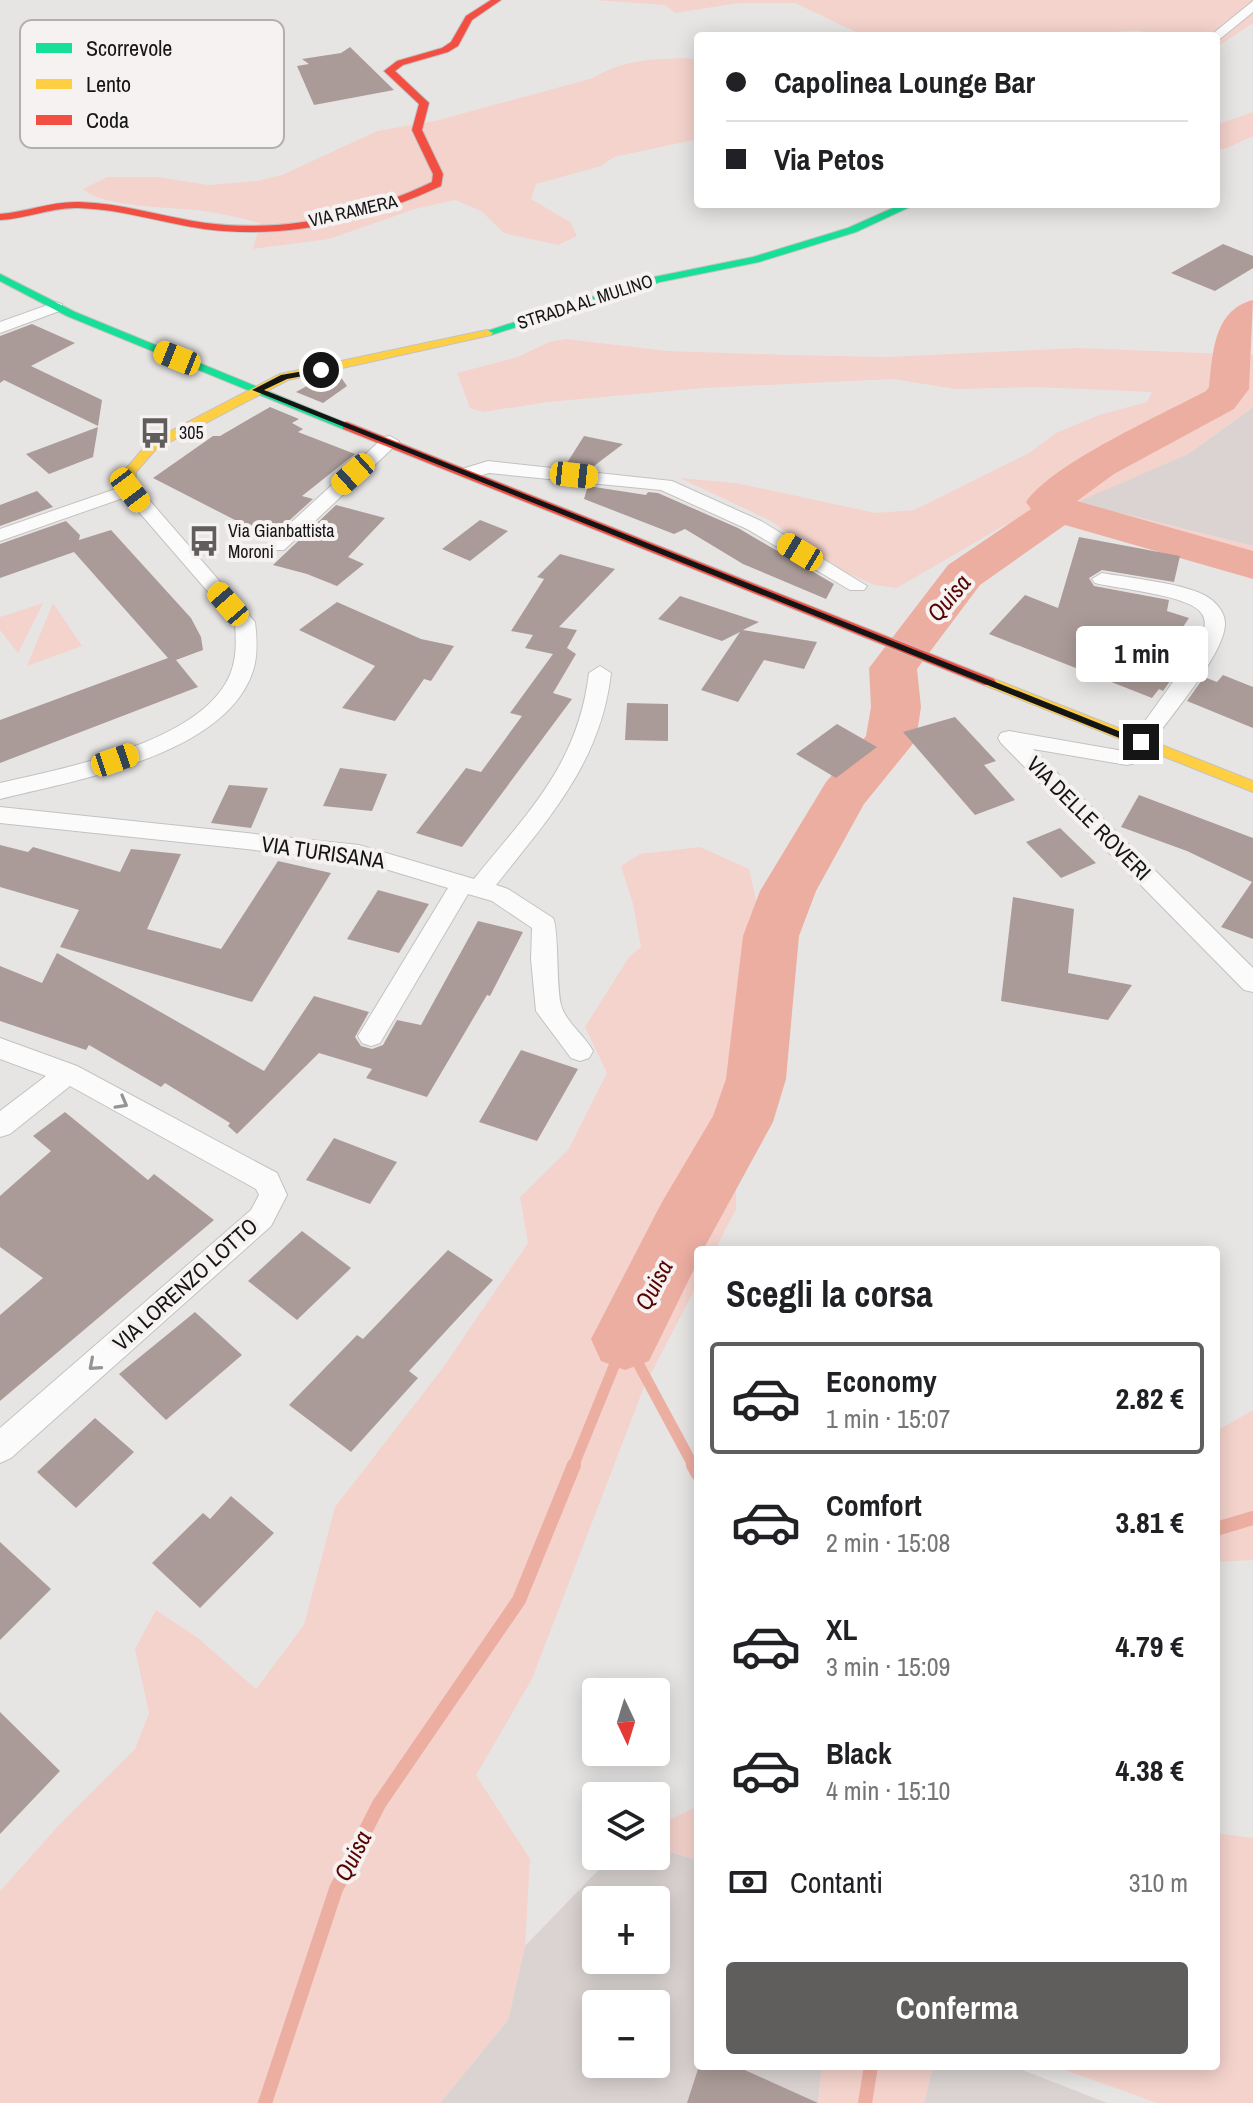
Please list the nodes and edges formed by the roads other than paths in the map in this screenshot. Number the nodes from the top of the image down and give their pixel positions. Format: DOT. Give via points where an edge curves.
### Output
graph roads {
  1 [pos="497,0"];
  2 [pos="1253,5"];
  3 [pos="1220,34"];
  4 [pos="902,208"];
  5 [pos="0,217"];
  6 [pos="0,277"];
  7 [pos="56,307"];
  8 [pos="0,328"];
  9 [pos="257,390"];
  10 [pos="390,441"];
  11 [pos="469,473"];
  12 [pos="130,490"];
  13 [pos="0,535"];
  14 [pos="277,546"];
  15 [pos="1102,579"];
  16 [pos="857,586"];
  17 [pos="600,673"];
  18 [pos="1134,750"];
  19 [pos="1253,787"];
  20 [pos="0,791"];
  21 [pos="0,815"];
  22 [pos="472,886"];
  23 [pos="1253,983"];
  24 [pos="371,1036"];
  25 [pos="0,1048"];
  26 [pos="580,1051"];
  27 [pos="68,1073"];
  28 [pos="0,1126"];
  29 [pos="0,1448"];
  1 -- 5 [label="street, VIA RAMERA" via="469,18 456,44 389,71 424,103 417,130 438,174 437,184 420,194 365,211 268,228 231,230 76,205"];
  2 -- 3 [label="street"];
  4 -- 9 [label="street, STRADA AL MULINO" via="852,230 755,260 658,279 489,332 284,377"];
  6 -- 7 [label="street"];
  7 -- 8 [label="street"];
  7 -- 9 [label="street"];
  9 -- 10 [label="street"];
  9 -- 12 [label="street, STRADA AL MULINO" via="152,446 130,471"];
  10 -- 11 [label="street"];
  10 -- 14 [label="street"];
  11 -- 16 [label="street" via="488,467 665,485 754,525"];
  11 -- 18 [label="street" via="954,667"];
  12 -- 13 [label="street"];
  12 -- 20 [label="street" via="245,622 248,649 240,676 225,702 181,733 115,760"];
  15 -- 18 [label="street" via="1192,597 1204,603 1216,626 1209,645"];
  17 -- 22 [label="street" via="593,720 578,760"];
  18 -- 19 [label="street"];
  18 -- 23 [label="street, VIA DELLE ROVERI" via="1009,738"];
  21 -- 22 [label="street, VIA TURISANA" via="359,853"];
  22 -- 24 [label="street"];
  22 -- 26 [label="street, VIA TURISANA" via="500,895 544,924 549,1011"];
  25 -- 27 [label="street, VIA LORENZO LOTTO"];
  27 -- 28 [label="street"];
  27 -- 29 [label="street, VIA LORENZO LOTTO, one-way" via="267,1181 273,1195 261,1218"];
}
